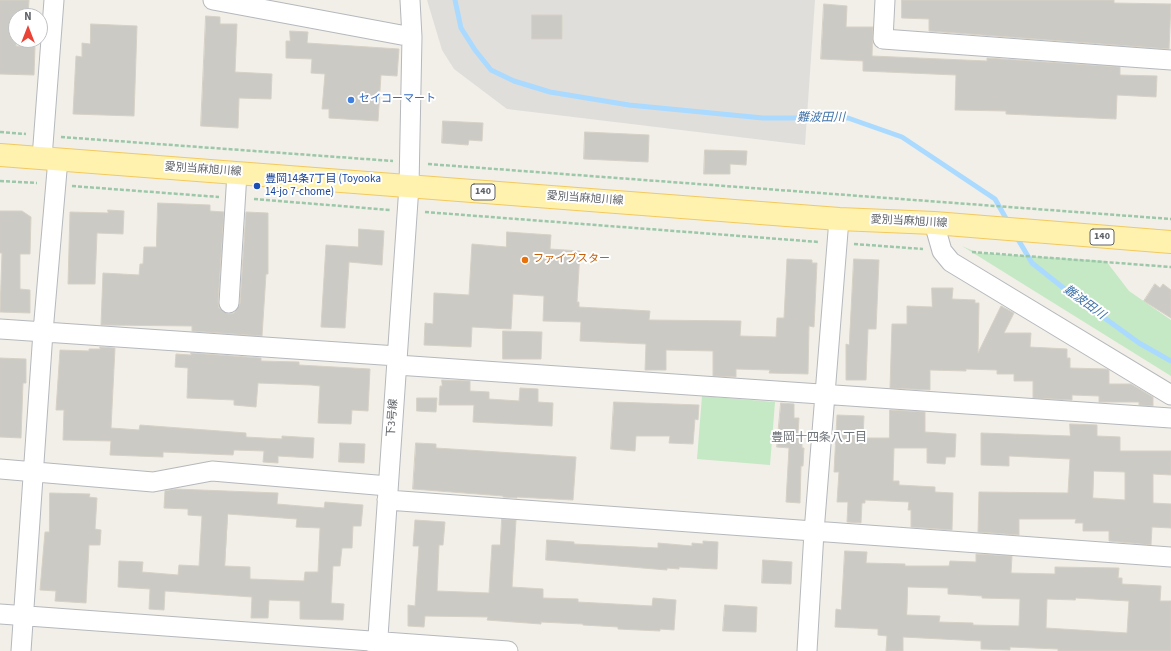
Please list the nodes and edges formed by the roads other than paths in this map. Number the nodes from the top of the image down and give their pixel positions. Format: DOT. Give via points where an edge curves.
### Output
graph roads {
  1 [pos="54,0"];
  2 [pos="213,0"];
  3 [pos="410,0"];
  4 [pos="885,0"];
  5 [pos="412,37"];
  6 [pos="1171,60"];
  7 [pos="0,155"];
  8 [pos="50,159"];
  9 [pos="237,173"];
  10 [pos="409,186"];
  11 [pos="839,219"];
  12 [pos="934,223"];
  13 [pos="1171,242"];
  14 [pos="229,303"];
  15 [pos="0,329"];
  16 [pos="43,332"];
  17 [pos="397,360"];
  18 [pos="826,394"];
  19 [pos="1171,395"];
  20 [pos="1171,418"];
  21 [pos="0,469"];
  22 [pos="33,472"];
  23 [pos="388,493"];
  24 [pos="814,532"];
  25 [pos="1171,557"];
  26 [pos="0,614"];
  27 [pos="24,616"];
  28 [pos="377,646"];
  29 [pos="21,651"];
  30 [pos="501,651"];
  31 [pos="807,651"];
  1 -- 8 [label="street" via="44,136"];
  2 -- 5 [label="street"];
  3 -- 5 [label="street, 下3号線"];
  4 -- 6 [label="street" via="883,39"];
  5 -- 10 [label="street, 下3号線"];
  7 -- 8 [label="main road, 愛別当麻旭川線 / 140"];
  8 -- 9 [label="main road, 愛別当麻旭川線 / 140"];
  8 -- 16 [label="street" via="56,185"];
  9 -- 10 [label="main road, 愛別当麻旭川線 / 140"];
  9 -- 14 [label="street"];
  10 -- 11 [label="main road, 愛別当麻旭川線 / 140"];
  10 -- 17 [label="street, 下3号線"];
  11 -- 12 [label="main road, 愛別当麻旭川線 / 140"];
  11 -- 18 [label="street"];
  12 -- 13 [label="main road, 愛別当麻旭川線 / 140"];
  12 -- 19 [label="street" via="942,250 951,262"];
  15 -- 16 [label="street"];
  16 -- 17 [label="street"];
  16 -- 22 [label="street"];
  17 -- 18 [label="street"];
  17 -- 23 [label="street, 下3号線"];
  18 -- 20 [label="street"];
  18 -- 24 [label="street"];
  21 -- 22 [label="street"];
  22 -- 23 [label="street" via="152,482 212,471"];
  22 -- 27 [label="street"];
  23 -- 24 [label="street"];
  23 -- 28 [label="street, 下3号線"];
  24 -- 25 [label="street"];
  24 -- 31 [label="street"];
  26 -- 27 [label="street"];
  27 -- 28 [label="street"];
  27 -- 29 [label="street"];
  28 -- 30 [label="street"];
}
